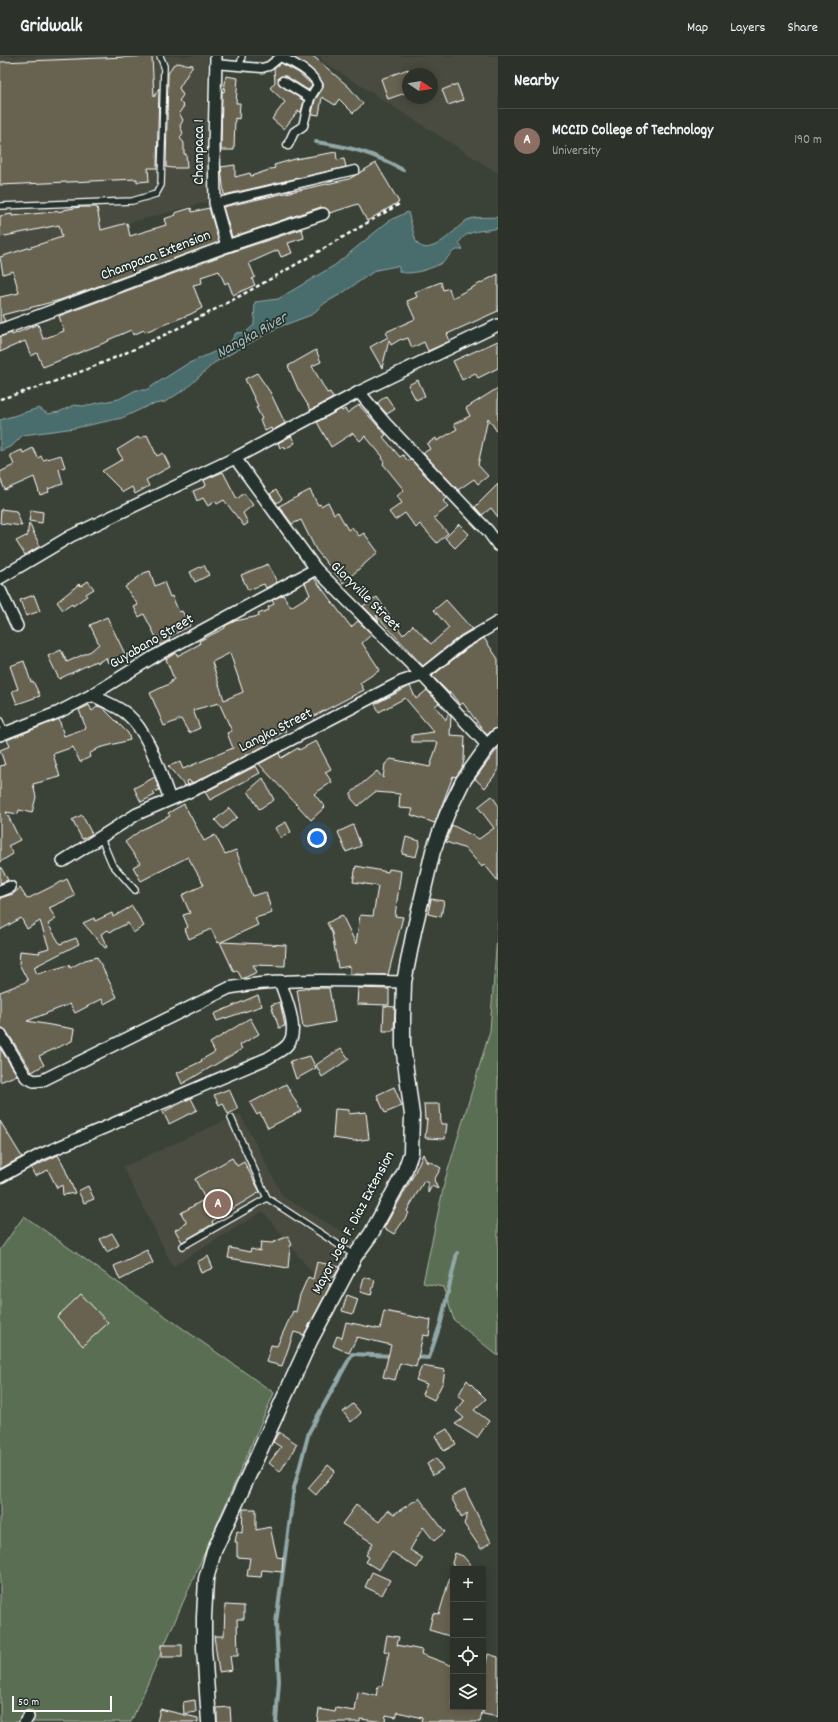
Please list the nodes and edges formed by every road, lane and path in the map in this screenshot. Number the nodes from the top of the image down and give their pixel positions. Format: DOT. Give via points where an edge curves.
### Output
graph roads {
  1 [pos="160,56"];
  2 [pos="242,56"];
  3 [pos="216,60"];
  4 [pos="240,66"];
  5 [pos="283,81"];
  6 [pos="310,98"];
  7 [pos="288,145"];
  8 [pos="355,170"];
  9 [pos="215,203"];
  10 [pos="401,203"];
  11 [pos="0,206"];
  12 [pos="323,214"];
  13 [pos="227,246"];
  14 [pos="498,325"];
  15 [pos="0,330"];
  16 [pos="359,392"];
  17 [pos="0,399"];
  18 [pos="235,458"];
  19 [pos="498,545"];
  20 [pos="316,569"];
  21 [pos="0,578"];
  22 [pos="0,590"];
  23 [pos="498,622"];
  24 [pos="17,626"];
  25 [pos="422,675"];
  26 [pos="92,695"];
  27 [pos="0,720"];
  28 [pos="2,734"];
  29 [pos="498,736"];
  30 [pos="488,746"];
  31 [pos="170,799"];
  32 [pos="101,838"];
  33 [pos="64,861"];
  34 [pos="135,890"];
  35 [pos="280,981"];
  36 [pos="404,982"];
  37 [pos="0,1034"];
  38 [pos="231,1118"];
  39 [pos="0,1177"];
  40 [pos="268,1198"];
  41 [pos="183,1246"];
  42 [pos="355,1256"];
  43 [pos="209,1722"];
  1 -- 11 [label="lane" via="164,66 161,186 156,194 132,201"];
  2 -- 4 [label="lane"];
  3 -- 4 [label="street"];
  3 -- 9 [label="street, Champaca 1"];
  4 -- 6 [label="street" via="262,68 280,57 287,60 304,70 317,83"];
  5 -- 6 [label="street"];
  6 -- 7 [label="street" via="303,126 294,132"];
  8 -- 9 [label="street"];
  9 -- 13 [label="street, Champaca 1"];
  10 -- 17 [label="path" via="246,294 168,334 48,385"];
  12 -- 13 [label="street, Champaca Extension"];
  13 -- 15 [label="street, Champaca Extension"];
  14 -- 16 [label="street"];
  16 -- 18 [label="street"];
  16 -- 19 [label="street" via="385,423 488,531"];
  18 -- 20 [label="street, Gloryville Street"];
  18 -- 21 [label="street" via="71,536"];
  20 -- 25 [label="street, Gloryville Street"];
  20 -- 26 [label="street, Guyabano Street" via="155,656"];
  22 -- 24 [label="street"];
  23 -- 25 [label="street, Langka Street" via="464,642"];
  25 -- 30 [label="street, Gloryville Street"];
  25 -- 31 [label="street, Langka Street" via="401,682 279,747 200,787"];
  26 -- 28 [label="street, Guyabano Street" via="59,712"];
  26 -- 31 [label="street" via="126,713 135,722 143,734"];
  27 -- 28 [label="lane"];
  29 -- 30 [label="street, Mayor Jose F. Diaz Extension"];
  30 -- 36 [label="street, Mayor Jose F. Diaz Extension" via="463,780 446,814 424,885"];
  31 -- 32 [label="street, Langka Street" via="137,814"];
  32 -- 33 [label="street, Langka Street"];
  32 -- 34 [label="lane" via="112,864"];
  35 -- 36 [label="street"];
  35 -- 37 [label="street" via="229,988 43,1080 34,1081 26,1077"];
  35 -- 39 [label="street" via="294,1026 293,1036 288,1044 268,1058 40,1155"];
  36 -- 42 [label="street, Mayor Jose F. Diaz Extension" via="403,1046 412,1115 411,1153 404,1172 371,1234"];
  38 -- 40 [label="lane"];
  40 -- 41 [label="lane"];
  40 -- 42 [label="lane"];
  42 -- 43 [label="street, Mayor Jose F. Diaz Extension" via="310,1341 214,1551 206,1579 204,1617"];
}
